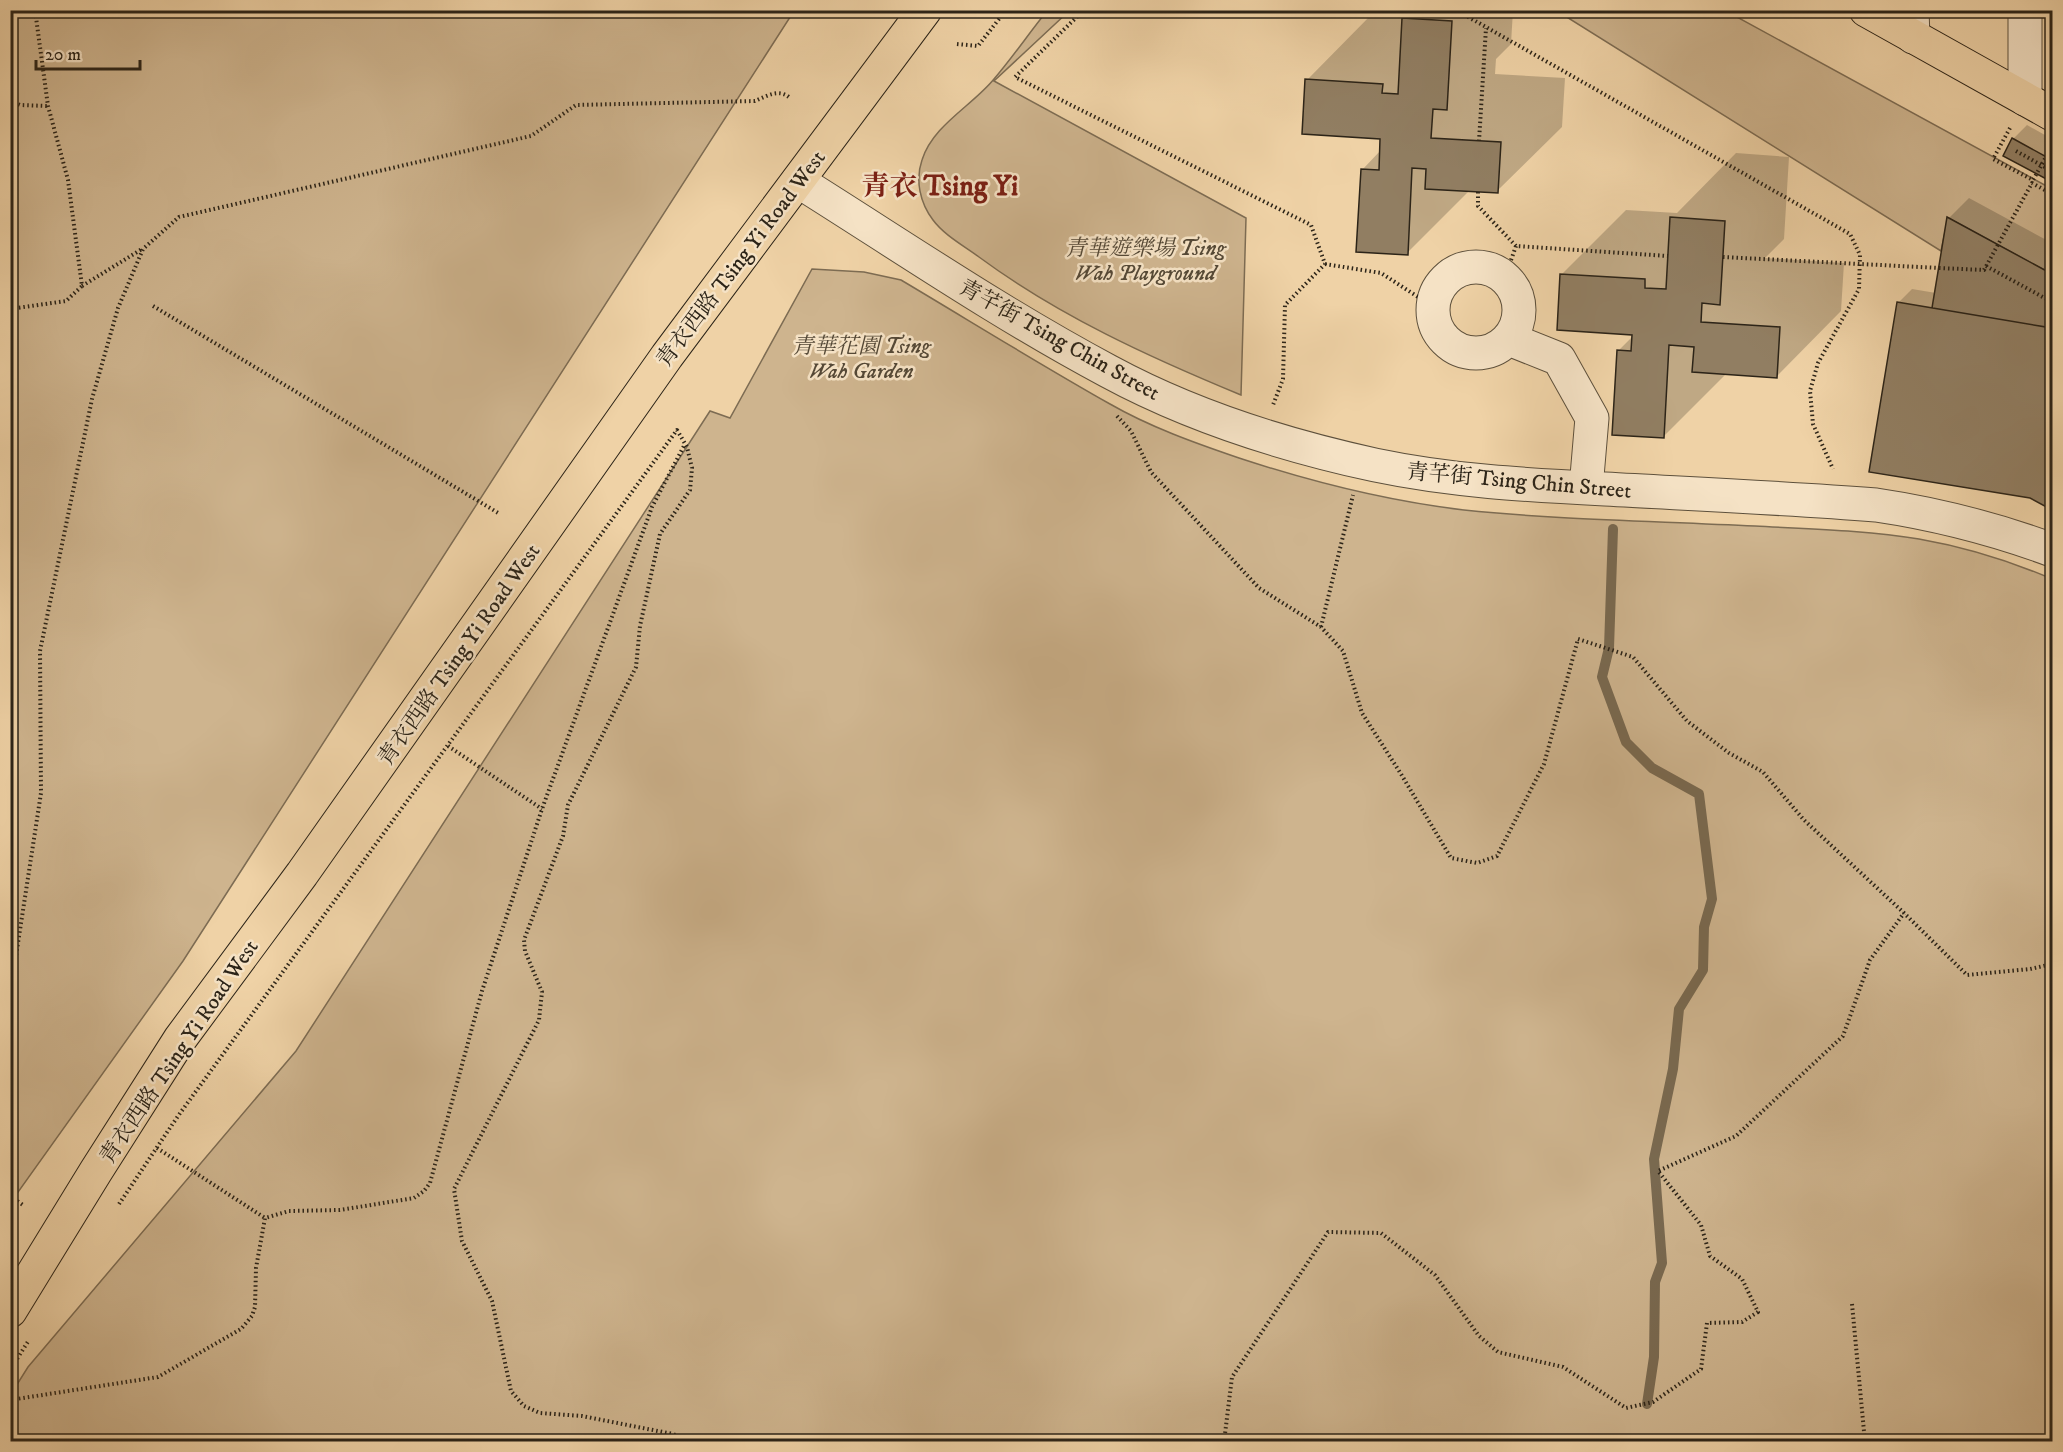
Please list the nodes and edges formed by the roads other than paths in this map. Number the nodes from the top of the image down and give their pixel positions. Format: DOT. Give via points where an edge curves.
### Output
graph roads {
  1 [pos="925,10"];
  2 [pos="1866,10"];
  3 [pos="2025,10"];
  4 [pos="1912,24"];
  5 [pos="2039,107"];
  6 [pos="798,181"];
  7 [pos="1509,339"];
  8 [pos="1586,488"];
  9 [pos="2052,550"];
  10 [pos="22,1322"];
  1 -- 6 [label="main road, 青衣西路 Tsing Yi Road West"];
  2 -- 4 [label="main road"];
  3 -- 5 [label="lane"];
  4 -- 5 [label="main road"];
  6 -- 8 [label="lane, 青芊街 Tsing Chin Street" via="1110,372 1227,423 1332,455 1422,474"];
  6 -- 10 [label="main road, 青衣西路 Tsing Yi Road West" via="667,356 302,874 180,1039 96,1171"];
  7 -- 7 [label="lane" via="1520,314 1513,288 1504,277 1491,269 1475,267 1446,278 1432,306 1440,336 1452,347 1482,354"];
  7 -- 8 [label="lane" via="1559,359 1592,418"];
  8 -- 9 [label="lane, 青芊街 Tsing Chin Street" via="1876,505 1969,523"];
}
